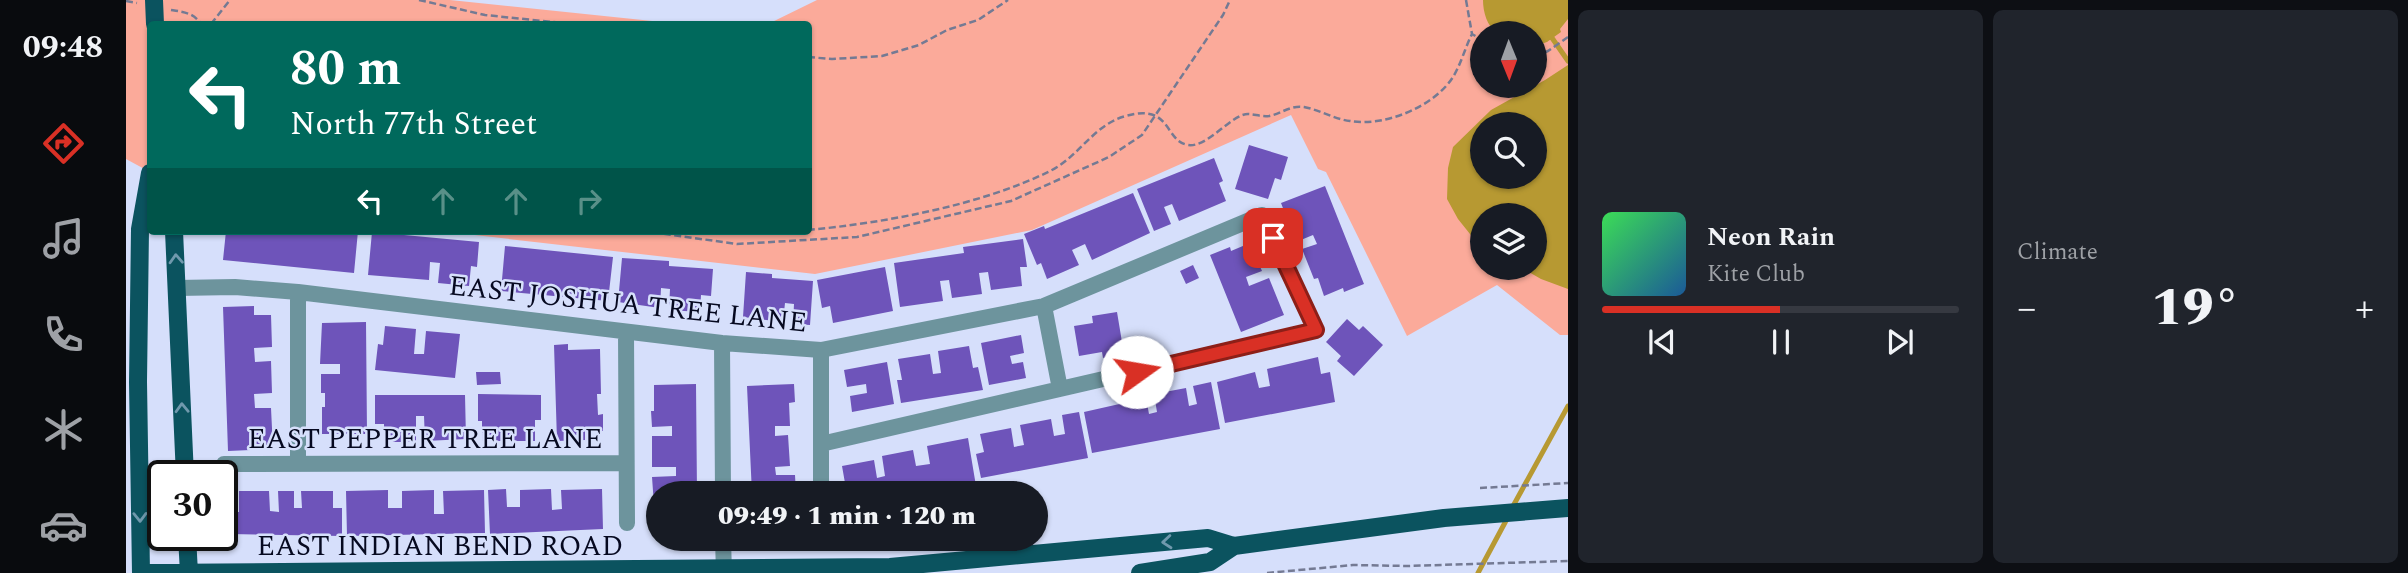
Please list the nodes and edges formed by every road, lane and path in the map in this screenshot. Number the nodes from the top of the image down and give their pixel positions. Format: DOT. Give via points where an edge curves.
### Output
graph roads {
  1 [pos="155,0"];
  2 [pos="230,0"];
  3 [pos="419,0"];
  4 [pos="1008,0"];
  5 [pos="1230,0"];
  6 [pos="1466,0"];
  7 [pos="155,21"];
  8 [pos="213,21"];
  9 [pos="543,21"];
  10 [pos="1470,23"];
  11 [pos="1568,37"];
  12 [pos="1470,39"];
  13 [pos="1547,51"];
  14 [pos="812,57"];
  15 [pos="1156,116"];
  16 [pos="147,190"];
  17 [pos="812,229"];
  18 [pos="174,235"];
  19 [pos="672,235"];
  20 [pos="177,288"];
  21 [pos="298,292"];
  22 [pos="1044,306"];
  23 [pos="626,332"];
  24 [pos="722,343"];
  25 [pos="821,350"];
  26 [pos="1060,389"];
  27 [pos="821,444"];
  28 [pos="184,460"];
  29 [pos="626,463"];
  30 [pos="238,464"];
  31 [pos="298,464"];
  32 [pos="723,481"];
  33 [pos="821,481"];
  34 [pos="1568,483"];
  35 [pos="1480,488"];
  36 [pos="1568,508"];
  37 [pos="627,523"];
  38 [pos="1234,546"];
  39 [pos="188,551"];
  40 [pos="723,551"];
  41 [pos="1568,561"];
  42 [pos="724,571"];
  43 [pos="189,572"];
  44 [pos="141,573"];
  45 [pos="149,573"];
  46 [pos="1140,573"];
  47 [pos="1267,573"];
  1 -- 7 [label="main road"];
  2 -- 8 [label="path"];
  3 -- 9 [label="path" via="485,15"];
  4 -- 14 [label="path" via="978,20 882,56"];
  5 -- 15 [label="path"];
  6 -- 10 [label="path"];
  11 -- 13 [label="path"];
  12 -- 15 [label="path" via="1442,90 1415,108 1384,120 1362,123 1306,107 1269,116 1245,114 1189,145"];
  15 -- 17 [label="path" via="1136,114 1109,122 1065,163 1008,188 887,220"];
  15 -- 19 [label="path" via="1142,135 1109,158 1011,201 858,237 737,244"];
  16 -- 44 [label="main road, one-way" via="140,229"];
  20 -- 18 [label="main road, one-way"];
  20 -- 21 [label="street, EAST JOSHUA TREE LANE"];
  28 -- 20 [label="main road, one-way"];
  21 -- 23 [label="street, EAST JOSHUA TREE LANE"];
  21 -- 31 [label="street"];
  22 -- 25 [label="street, EAST JOSHUA TREE LANE"];
  22 -- 26 [label="street"];
  22 -- 26 [label="street, EAST JOSHUA TREE LANE" via="1262,215 1316,330"];
  23 -- 24 [label="street, EAST JOSHUA TREE LANE"];
  23 -- 29 [label="street"];
  24 -- 25 [label="street, EAST JOSHUA TREE LANE"];
  24 -- 32 [label="street"];
  25 -- 27 [label="street"];
  26 -- 27 [label="street"];
  27 -- 33 [label="street"];
  29 -- 31 [label="street, EAST PEPPER TREE LANE"];
  29 -- 37 [label="street"];
  30 -- 31 [label="street, EAST PEPPER TREE LANE"];
  34 -- 35 [label="path"];
  36 -- 38 [label="main road, EAST INDIAN BEND ROAD"];
  38 -- 42 [label="main road, EAST INDIAN BEND ROAD, one-way" via="1208,538 890,567"];
  38 -- 46 [label="main road, EAST INDIAN BEND ROAD" via="1210,562"];
  39 -- 43 [label="main road"];
  40 -- 42 [label="street"];
  41 -- 47 [label="path" via="1353,565"];
  42 -- 43 [label="main road, EAST INDIAN BEND ROAD"];
  43 -- 45 [label="main road, EAST INDIAN BEND ROAD"];
}
